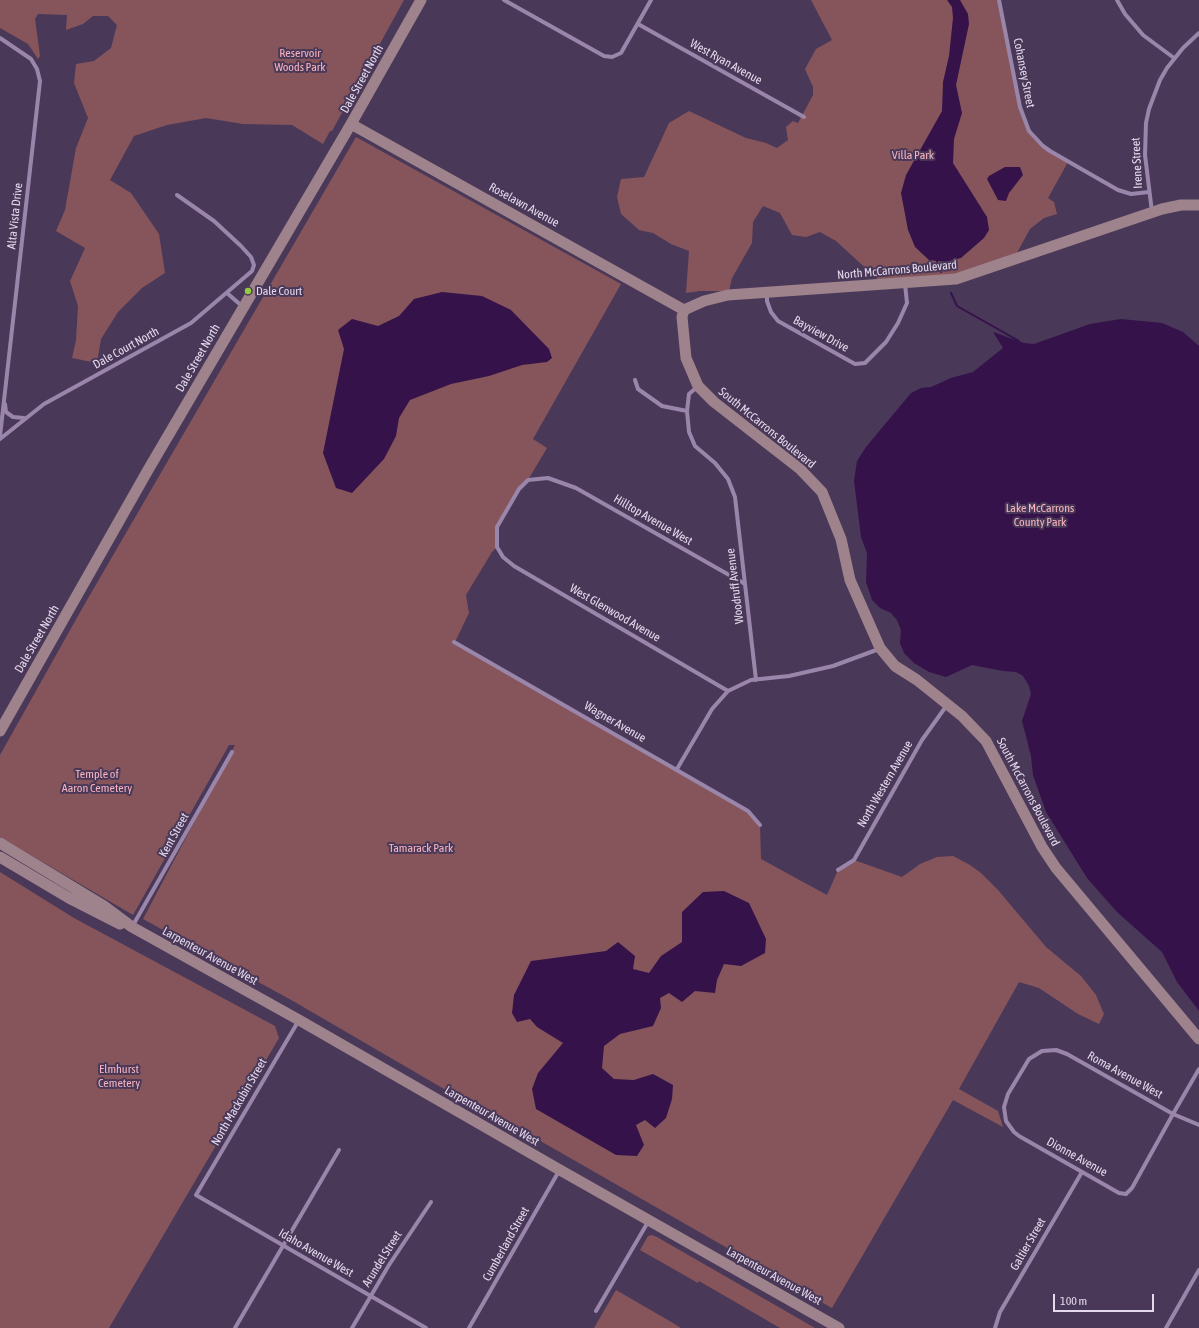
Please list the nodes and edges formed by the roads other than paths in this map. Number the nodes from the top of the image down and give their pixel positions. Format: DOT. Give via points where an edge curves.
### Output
graph roads {
  1 [pos="421,0"];
  2 [pos="504,0"];
  3 [pos="651,0"];
  4 [pos="999,0"];
  5 [pos="1117,0"];
  6 [pos="638,24"];
  7 [pos="1199,33"];
  8 [pos="0,38"];
  9 [pos="1174,58"];
  10 [pos="804,117"];
  11 [pos="351,124"];
  12 [pos="1149,192"];
  13 [pos="177,195"];
  14 [pos="1199,205"];
  15 [pos="1152,212"];
  16 [pos="905,284"];
  17 [pos="227,293"];
  18 [pos="767,293"];
  19 [pos="243,307"];
  20 [pos="684,310"];
  21 [pos="635,380"];
  22 [pos="698,386"];
  23 [pos="4,400"];
  24 [pos="687,411"];
  25 [pos="26,417"];
  26 [pos="0,437"];
  27 [pos="548,478"];
  28 [pos="745,584"];
  29 [pos="454,642"];
  30 [pos="880,648"];
  31 [pos="756,680"];
  32 [pos="728,691"];
  33 [pos="947,704"];
  34 [pos="0,730"];
  35 [pos="232,752"];
  36 [pos="677,769"];
  37 [pos="760,825"];
  38 [pos="0,843"];
  39 [pos="0,857"];
  40 [pos="838,870"];
  41 [pos="132,927"];
  42 [pos="299,1020"];
  43 [pos="1199,1039"];
  44 [pos="1199,1069"];
  45 [pos="1174,1114"];
  46 [pos="1199,1125"];
  47 [pos="1019,1136"];
  48 [pos="339,1150"];
  49 [pos="560,1170"];
  50 [pos="1082,1172"];
  51 [pos="196,1195"];
  52 [pos="432,1202"];
  53 [pos="649,1220"];
  54 [pos="283,1246"];
  55 [pos="1199,1270"];
  56 [pos="371,1296"];
  57 [pos="596,1311"];
  58 [pos="235,1328"];
  59 [pos="352,1328"];
  60 [pos="426,1328"];
  61 [pos="469,1328"];
  62 [pos="839,1328"];
  63 [pos="995,1328"];
  64 [pos="1166,1328"];
  1 -- 11 [label="main road, Dale Street North"];
  2 -- 6 [label="street" via="604,56 615,57 621,53"];
  3 -- 6 [label="street"];
  4 -- 12 [label="street, Cohansey Street" via="1020,108 1029,131 1050,151 1118,190 1131,194"];
  5 -- 9 [label="street" via="1142,35"];
  6 -- 10 [label="street, West Ryan Avenue"];
  7 -- 9 [label="street, Irene Street"];
  8 -- 23 [label="street, Alta Vista Drive" via="31,59 40,81"];
  9 -- 12 [label="street, Irene Street" via="1153,96 1146,124 1145,155"];
  11 -- 19 [label="main road, Dale Street North"];
  11 -- 20 [label="main road, Roselawn Avenue"];
  12 -- 15 [label="street, Irene Street"];
  13 -- 17 [label="street, Dale Court North" via="202,211 251,257 254,265 252,271"];
  14 -- 15 [label="main road, North McCarrons Boulevard" via="1181,205"];
  15 -- 16 [label="main road, North McCarrons Boulevard" via="956,279"];
  16 -- 18 [label="main road, North McCarrons Boulevard"];
  16 -- 18 [label="street, Bayview Drive" via="907,303 898,323 886,342 865,363 855,364 778,321 771,312"];
  17 -- 19 [label="street"];
  17 -- 25 [label="street, Dale Court North" via="191,323 44,404"];
  18 -- 20 [label="main road, North McCarrons Boulevard" via="714,297"];
  19 -- 34 [label="main road, Dale Street North"];
  20 -- 22 [label="main road, South McCarrons Boulevard" via="682,317 686,358"];
  21 -- 24 [label="street" via="638,389 662,406"];
  22 -- 24 [label="street, Woodruff Avenue" via="690,394"];
  22 -- 30 [label="main road, South McCarrons Boulevard" via="714,402 800,469 822,492 841,539 850,580"];
  23 -- 25 [label="street" via="6,412 13,417"];
  23 -- 26 [label="street, Alta Vista Drive"];
  24 -- 28 [label="street, Woodruff Avenue" via="695,446 722,470 732,488"];
  25 -- 26 [label="street, Dale Court North"];
  27 -- 28 [label="street, Hilltop Avenue West" via="576,488"];
  27 -- 32 [label="street, West Glenwood Avenue" via="528,480 518,489 497,527 497,547 504,557 514,566"];
  28 -- 31 [label="street, Woodruff Avenue"];
  29 -- 36 [label="street, Wagner Avenue"];
  30 -- 31 [label="street" via="853,660 819,670"];
  30 -- 33 [label="main road, South McCarrons Boulevard" via="895,666"];
  31 -- 32 [label="street" via="750,680"];
  32 -- 36 [label="street" via="712,709"];
  33 -- 40 [label="street, North Western Avenue" via="922,740 854,860"];
  33 -- 43 [label="main road, South McCarrons Boulevard" via="971,724 986,741 1042,848 1056,868"];
  35 -- 41 [label="street, Kent Street"];
  36 -- 37 [label="street, Wagner Avenue" via="748,811"];
  38 -- 41 [label="main road, Larpenteur Avenue West" via="104,906"];
  39 -- 41 [label="main road, Larpenteur Avenue West" via="69,898 119,924"];
  41 -- 42 [label="main road, Larpenteur Avenue West"];
  42 -- 49 [label="main road, Larpenteur Avenue West"];
  42 -- 51 [label="street, North Mackubin Street"];
  44 -- 45 [label="street"];
  45 -- 46 [label="street, Roma Avenue West"];
  45 -- 47 [label="street, Roma Avenue West" via="1067,1054 1048,1050 1035,1054 1025,1065 1008,1094 1004,1107 1006,1121"];
  45 -- 50 [label="street, Dionne Avenue" via="1132,1188 1126,1194 1119,1193"];
  47 -- 50 [label="street, Dionne Avenue"];
  48 -- 54 [label="street"];
  49 -- 53 [label="main road, Larpenteur Avenue West"];
  49 -- 61 [label="street, Cumberland Street"];
  50 -- 63 [label="street, Galtier Street" via="1000,1312"];
  51 -- 54 [label="street, Idaho Avenue West"];
  52 -- 56 [label="street, Arundel Street"];
  53 -- 57 [label="street"];
  53 -- 62 [label="main road, Larpenteur Avenue West"];
  54 -- 56 [label="street, Idaho Avenue West"];
  54 -- 58 [label="street"];
  55 -- 64 [label="street"];
  56 -- 59 [label="street, Arundel Street"];
  56 -- 60 [label="street, Idaho Avenue West"];
}
